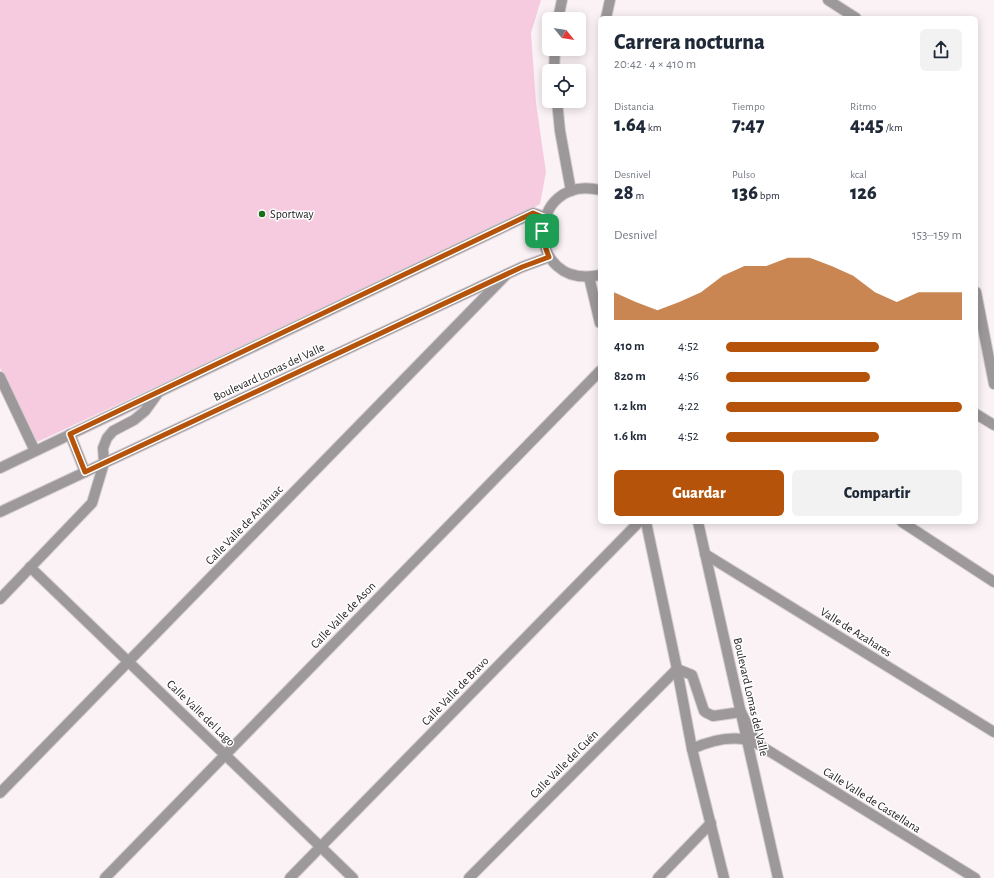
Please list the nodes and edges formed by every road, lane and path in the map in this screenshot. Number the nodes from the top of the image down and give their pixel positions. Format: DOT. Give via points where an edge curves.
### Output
graph roads {
  1 [pos="562,0"];
  2 [pos="610,0"];
  3 [pos="828,0"];
  4 [pos="559,12"];
  5 [pos="606,16"];
  6 [pos="853,16"];
  7 [pos="558,108"];
  8 [pos="598,190"];
  9 [pos="571,191"];
  10 [pos="545,218"];
  11 [pos="549,257"];
  12 [pos="506,275"];
  13 [pos="598,275"];
  14 [pos="589,277"];
  15 [pos="978,302"];
  16 [pos="598,315"];
  17 [pos="598,373"];
  18 [pos="0,377"];
  19 [pos="994,384"];
  20 [pos="159,392"];
  21 [pos="978,415"];
  22 [pos="994,425"];
  23 [pos="70,434"];
  24 [pos="35,451"];
  25 [pos="104,463"];
  26 [pos="0,468"];
  27 [pos="85,472"];
  28 [pos="0,512"];
  29 [pos="637,524"];
  30 [pos="646,524"];
  31 [pos="698,524"];
  32 [pos="905,524"];
  33 [pos="705,554"];
  34 [pos="30,567"];
  35 [pos="994,582"];
  36 [pos="0,599"];
  37 [pos="129,662"];
  38 [pos="677,668"];
  39 [pos="740,712"];
  40 [pos="994,732"];
  41 [pos="752,741"];
  42 [pos="692,749"];
  43 [pos="225,755"];
  44 [pos="0,793"];
  45 [pos="712,823"];
  46 [pos="321,847"];
  47 [pos="105,878"];
  48 [pos="290,878"];
  49 [pos="353,878"];
  50 [pos="469,878"];
  51 [pos="658,878"];
  52 [pos="724,878"];
  53 [pos="778,878"];
  54 [pos="975,878"];
  1 -- 4 [label="street"];
  2 -- 5 [label="street"];
  3 -- 6 [label="street"];
  7 -- 9 [label="street"];
  8 -- 9 [label="street" via="581,188"];
  9 -- 10 [label="street" via="551,206"];
  10 -- 11 [label="street" via="542,231"];
  10 -- 20 [label="street" via="533,213"];
  11 -- 12 [label="street, Boulevard Lomas del Valle"];
  11 -- 14 [label="street" via="562,270 575,276"];
  12 -- 25 [label="street, Boulevard Lomas del Valle"];
  12 -- 37 [label="street, Calle Valle de Anáhuac"];
  13 -- 14 [label="street"];
  14 -- 16 [label="street"];
  15 -- 19 [label="street"];
  17 -- 43 [label="street, Calle Valle de Ason"];
  18 -- 24 [label="street"];
  20 -- 23 [label="street"];
  20 -- 25 [label="street" via="145,411 113,431 107,438 103,448"];
  21 -- 22 [label="street"];
  23 -- 24 [label="street"];
  23 -- 27 [label="street"];
  24 -- 26 [label="street"];
  25 -- 27 [label="street, Boulevard Lomas del Valle"];
  25 -- 34 [label="street" via="92,503"];
  27 -- 28 [label="street, Boulevard Lomas del Valle"];
  29 -- 46 [label="street, Calle Valle de Bravo"];
  30 -- 38 [label="street"];
  31 -- 33 [label="street, Boulevard Lomas del Valle"];
  32 -- 35 [label="street"];
  33 -- 39 [label="street, Boulevard Lomas del Valle"];
  33 -- 40 [label="street, Valle de Azahares"];
  34 -- 36 [label="street"];
  34 -- 37 [label="street, Calle Valle del Lago"];
  37 -- 43 [label="street, Calle Valle del Lago"];
  37 -- 44 [label="street, Calle Valle de Anáhuac"];
  38 -- 39 [label="street" via="692,675 707,713 713,716"];
  38 -- 42 [label="street"];
  38 -- 50 [label="street, Calle Valle del Cuén"];
  39 -- 41 [label="street, Boulevard Lomas del Valle"];
  41 -- 42 [label="street" via="721,739"];
  41 -- 53 [label="street, Boulevard Lomas del Valle"];
  41 -- 54 [label="street, Calle Valle de Castellana"];
  42 -- 45 [label="street"];
  43 -- 46 [label="street, Calle Valle del Lago"];
  43 -- 47 [label="street, Calle Valle de Ason"];
  45 -- 51 [label="street"];
  45 -- 52 [label="street"];
  46 -- 48 [label="street, Calle Valle de Bravo"];
  46 -- 49 [label="street, Calle Valle del Lago"];
}
